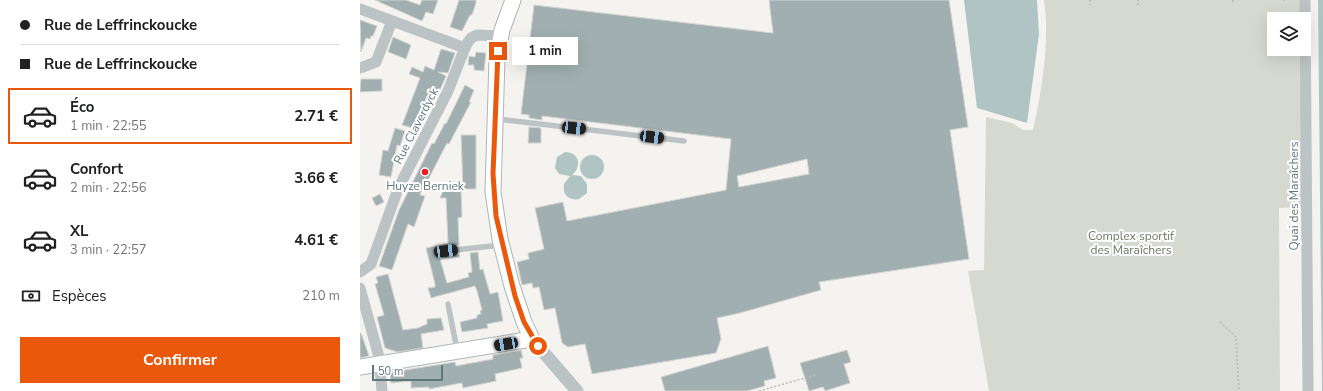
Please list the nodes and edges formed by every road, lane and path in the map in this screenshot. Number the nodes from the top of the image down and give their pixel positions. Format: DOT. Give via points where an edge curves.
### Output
graph roads {
  1 [pos="513,0"];
  2 [pos="1090,0"];
  3 [pos="1138,0"];
  4 [pos="1305,0"];
  5 [pos="1138,4"];
  6 [pos="1090,5"];
  7 [pos="360,9"];
  8 [pos="392,21"];
  9 [pos="500,36"];
  10 [pos="465,48"];
  11 [pos="360,68"];
  12 [pos="495,119"];
  13 [pos="684,141"];
  14 [pos="502,245"];
  15 [pos="446,251"];
  16 [pos="360,272"];
  17 [pos="360,288"];
  18 [pos="448,304"];
  19 [pos="1220,322"];
  20 [pos="532,339"];
  21 [pos="457,352"];
  22 [pos="380,364"];
  23 [pos="360,367"];
  24 [pos="816,374"];
  25 [pos="382,391"];
  26 [pos="577,391"];
  27 [pos="759,391"];
  28 [pos="1239,391"];
  29 [pos="1308,391"];
  1 -- 9 [label="main road"];
  2 -- 6 [label="path"];
  3 -- 5 [label="path"];
  4 -- 29 [label="street, Quai des Maraîchers"];
  7 -- 8 [label="street"];
  8 -- 10 [label="street"];
  8 -- 11 [label="street" via="376,62"];
  9 -- 10 [label="street, Rue Claverdyck" via="477,35 471,38"];
  9 -- 12 [label="main road" via="496,66"];
  10 -- 16 [label="street, Rue Claverdyck" via="445,97 398,189 371,264"];
  12 -- 13 [label="lane"];
  12 -- 14 [label="main road" via="493,192"];
  14 -- 15 [label="lane"];
  14 -- 20 [label="main road" via="516,300"];
  17 -- 22 [label="street"];
  18 -- 21 [label="lane"];
  19 -- 28 [label="path" via="1236,337"];
  20 -- 21 [label="main road"];
  20 -- 26 [label="street"];
  21 -- 22 [label="main road"];
  22 -- 23 [label="main road"];
  22 -- 25 [label="street"];
  24 -- 27 [label="path"];
}
